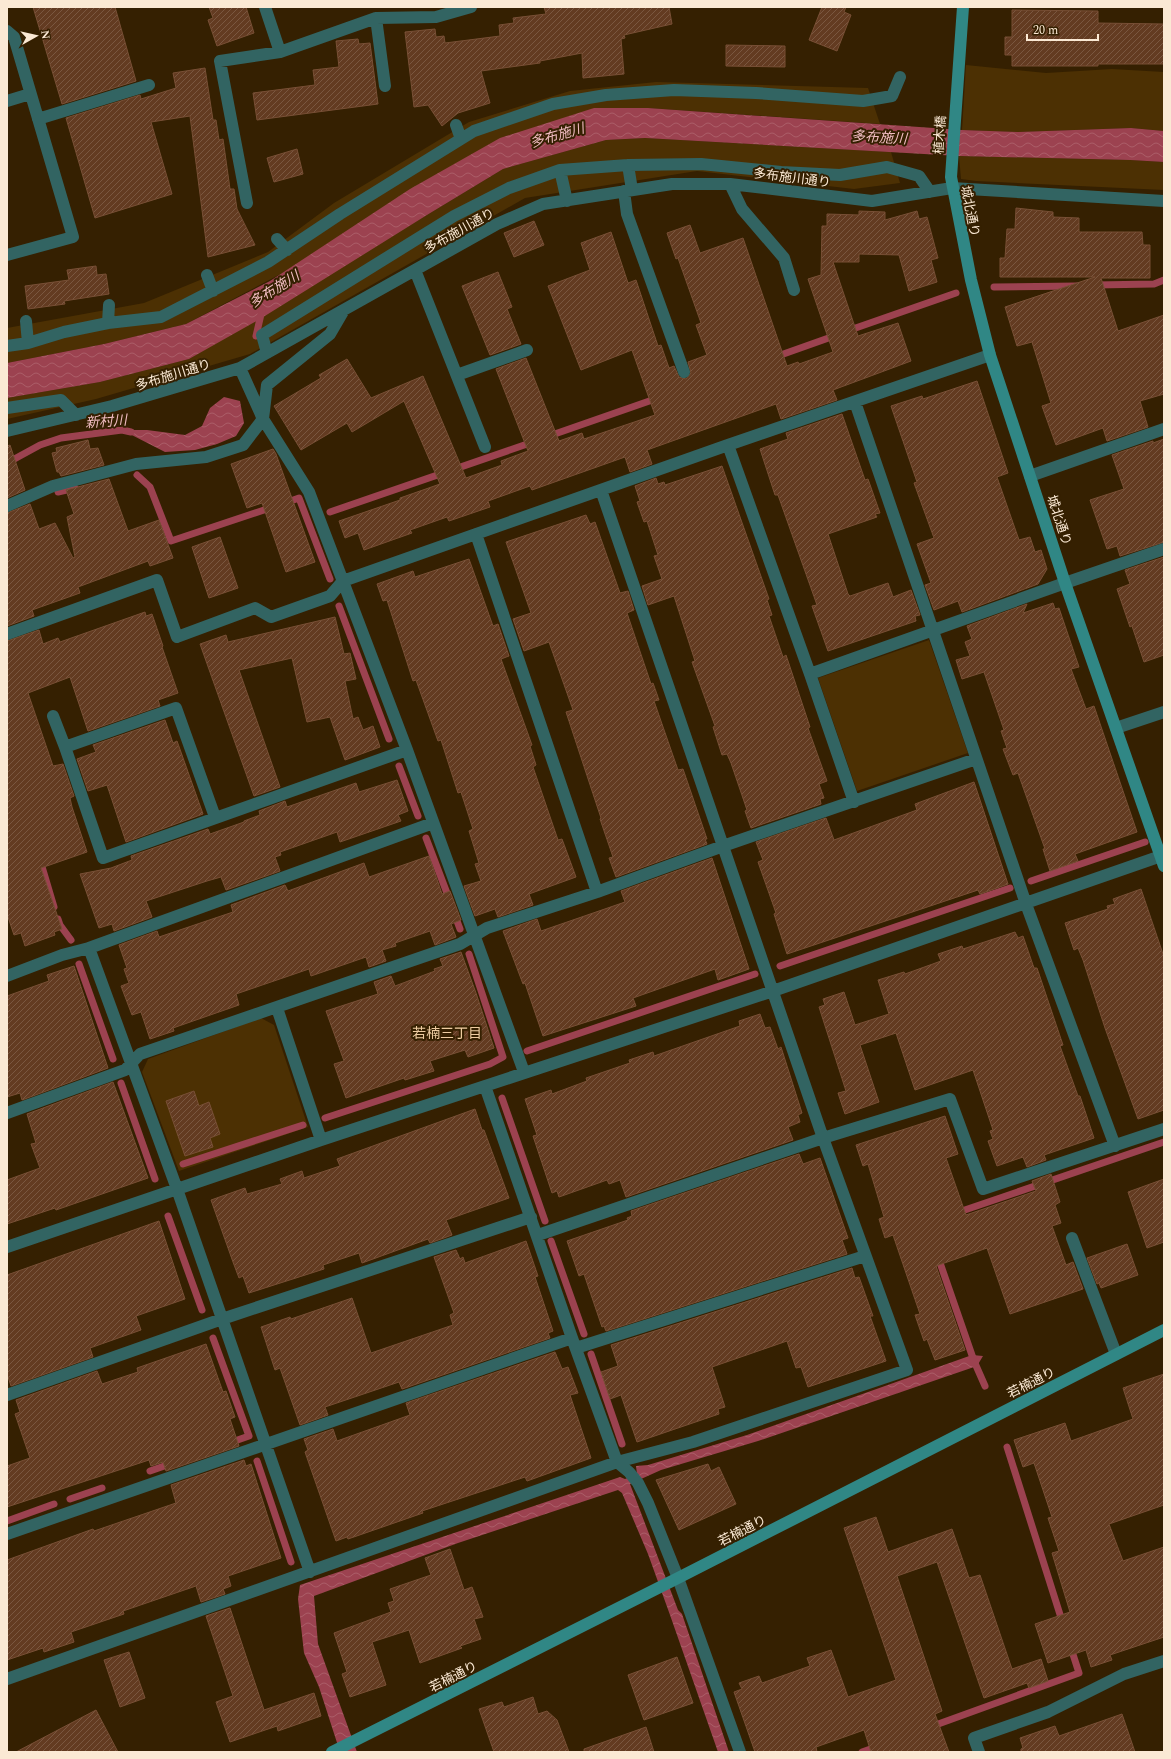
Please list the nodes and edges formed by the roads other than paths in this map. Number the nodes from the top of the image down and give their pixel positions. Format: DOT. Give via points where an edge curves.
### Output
graph roads {
  1 [pos="264,7"];
  2 [pos="471,7"];
  3 [pos="963,7"];
  4 [pos="376,18"];
  5 [pos="7,31"];
  6 [pos="280,52"];
  7 [pos="900,77"];
  8 [pos="149,85"];
  9 [pos="385,86"];
  10 [pos="30,94"];
  11 [pos="7,101"];
  12 [pos="38,119"];
  13 [pos="456,125"];
  14 [pos="462,139"];
  15 [pos="628,164"];
  16 [pos="560,170"];
  17 [pos="952,183"];
  18 [pos="730,184"];
  19 [pos="628,191"];
  20 [pos="930,192"];
  21 [pos="567,201"];
  22 [pos="1164,201"];
  23 [pos="247,203"];
  24 [pos="277,239"];
  25 [pos="287,250"];
  26 [pos="7,255"];
  27 [pos="415,270"];
  28 [pos="207,275"];
  29 [pos="794,290"];
  30 [pos="213,291"];
  31 [pos="109,305"];
  32 [pos="344,310"];
  33 [pos="26,321"];
  34 [pos="108,323"];
  35 [pos="28,343"];
  36 [pos="7,346"];
  37 [pos="527,350"];
  38 [pos="267,353"];
  39 [pos="990,355"];
  40 [pos="240,368"];
  41 [pos="684,372"];
  42 [pos="457,375"];
  43 [pos="855,402"];
  44 [pos="7,408"];
  45 [pos="76,415"];
  46 [pos="263,419"];
  47 [pos="1164,429"];
  48 [pos="7,431"];
  49 [pos="728,445"];
  50 [pos="484,447"];
  51 [pos="1030,476"];
  52 [pos="601,490"];
  53 [pos="7,506"];
  54 [pos="476,534"];
  55 [pos="1164,549"];
  56 [pos="343,581"];
  57 [pos="1066,583"];
  58 [pos="933,631"];
  59 [pos="7,634"];
  60 [pos="810,674"];
  61 [pos="1164,712"];
  62 [pos="53,716"];
  63 [pos="1116,728"];
  64 [pos="65,746"];
  65 [pos="407,750"];
  66 [pos="976,759"];
  67 [pos="854,802"];
  68 [pos="215,817"];
  69 [pos="433,823"];
  70 [pos="723,846"];
  71 [pos="1162,861"];
  72 [pos="597,892"];
  73 [pos="1026,904"];
  74 [pos="473,936"];
  75 [pos="89,948"];
  76 [pos="7,976"];
  77 [pos="773,991"];
  78 [pos="277,1008"];
  79 [pos="131,1064"];
  80 [pos="524,1072"];
  81 [pos="485,1086"];
  82 [pos="7,1113"];
  83 [pos="1164,1129"];
  84 [pos="823,1138"];
  85 [pos="321,1140"];
  86 [pos="1115,1146"];
  87 [pos="177,1189"];
  88 [pos="531,1217"];
  89 [pos="538,1235"];
  90 [pos="1072,1238"];
  91 [pos="7,1247"];
  92 [pos="865,1256"];
  93 [pos="222,1319"];
  94 [pos="1164,1330"];
  95 [pos="574,1343"];
  96 [pos="1116,1354"];
  97 [pos="7,1395"];
  98 [pos="266,1445"];
  99 [pos="617,1462"];
  100 [pos="7,1534"];
  101 [pos="310,1572"];
  102 [pos="678,1578"];
  103 [pos="1164,1661"];
  104 [pos="7,1679"];
  105 [pos="333,1752"];
  106 [pos="740,1752"];
  107 [pos="979,1752"];
  1 -- 6 [label="street"];
  2 -- 4 [label="street" via="436,17"];
  3 -- 17 [label="street, 植木橋"];
  4 -- 6 [label="street"];
  4 -- 9 [label="street"];
  5 -- 10 [label="street" via="14,37"];
  6 -- 23 [label="street" via="220,61"];
  7 -- 14 [label="street" via="892,96 863,101 674,90 606,95 554,104 474,131"];
  8 -- 12 [label="street"];
  10 -- 11 [label="street"];
  10 -- 12 [label="street"];
  12 -- 26 [label="street" via="73,237"];
  13 -- 14 [label="street"];
  14 -- 25 [label="street" via="340,214"];
  15 -- 16 [label="street"];
  15 -- 19 [label="street"];
  15 -- 20 [label="street" via="701,164 840,175 887,167 919,176"];
  16 -- 21 [label="street"];
  16 -- 38 [label="street" via="509,188 454,216 262,335"];
  17 -- 20 [label="street, 多布施川通り"];
  17 -- 22 [label="street, 多布施川通り"];
  17 -- 39 [label="street, 城北通り" via="971,280"];
  18 -- 19 [label="street, 多布施川通り" via="672,184"];
  18 -- 20 [label="street, 多布施川通り" via="872,201"];
  18 -- 29 [label="street" via="742,209 784,258"];
  19 -- 21 [label="street, 多布施川通り"];
  19 -- 41 [label="street" via="627,214"];
  21 -- 27 [label="street, 多布施川通り" via="544,204 497,224"];
  24 -- 25 [label="street"];
  25 -- 30 [label="street"];
  27 -- 32 [label="street, 多布施川通り"];
  27 -- 42 [label="street"];
  28 -- 30 [label="street"];
  30 -- 34 [label="street" via="160,317"];
  31 -- 34 [label="street"];
  32 -- 38 [label="street, 多布施川通り"];
  32 -- 46 [label="street" via="330,334 267,386"];
  33 -- 35 [label="street"];
  34 -- 35 [label="street"];
  35 -- 36 [label="street"];
  37 -- 42 [label="street"];
  38 -- 40 [label="street, 多布施川通り"];
  39 -- 43 [label="street"];
  39 -- 51 [label="street, 城北通り"];
  40 -- 45 [label="street, 多布施川通り"];
  40 -- 46 [label="street"];
  42 -- 50 [label="street"];
  43 -- 49 [label="street"];
  43 -- 58 [label="street"];
  44 -- 45 [label="street" via="61,400"];
  45 -- 48 [label="street, 多布施川通り"];
  46 -- 53 [label="street" via="243,445 206,457 136,464 53,486"];
  46 -- 56 [label="street" via="308,492"];
  47 -- 51 [label="street"];
  49 -- 52 [label="street"];
  49 -- 60 [label="street"];
  51 -- 57 [label="street, 城北通り"];
  52 -- 54 [label="street"];
  52 -- 70 [label="street"];
  54 -- 56 [label="street"];
  54 -- 72 [label="street"];
  55 -- 57 [label="street"];
  56 -- 59 [label="street" via="330,596 272,617 255,608 177,637 157,580"];
  56 -- 65 [label="street"];
  57 -- 58 [label="street"];
  57 -- 63 [label="street, 城北通り"];
  58 -- 60 [label="street"];
  58 -- 66 [label="street"];
  60 -- 67 [label="street"];
  61 -- 63 [label="street"];
  62 -- 64 [label="street"];
  63 -- 71 [label="street, 城北通り"];
  64 -- 68 [label="street" via="176,708"];
  64 -- 68 [label="street" via="103,858"];
  65 -- 68 [label="street"];
  65 -- 69 [label="street"];
  66 -- 67 [label="street"];
  66 -- 73 [label="street"];
  67 -- 70 [label="street"];
  69 -- 74 [label="street"];
  69 -- 75 [label="street"];
  70 -- 72 [label="street"];
  70 -- 77 [label="street"];
  71 -- 73 [label="street"];
  72 -- 74 [label="street" via="487,928"];
  73 -- 77 [label="street"];
  73 -- 86 [label="street"];
  74 -- 78 [label="street" via="460,944"];
  74 -- 80 [label="street"];
  75 -- 76 [label="street" via="62,955"];
  75 -- 79 [label="street"];
  77 -- 80 [label="street"];
  77 -- 84 [label="street"];
  78 -- 79 [label="street" via="140,1054"];
  78 -- 85 [label="street"];
  79 -- 82 [label="street" via="125,1070"];
  79 -- 87 [label="street"];
  80 -- 81 [label="street"];
  81 -- 85 [label="street"];
  81 -- 88 [label="street"];
  83 -- 86 [label="street"];
  84 -- 86 [label="street" via="950,1099 983,1189"];
  84 -- 89 [label="street"];
  84 -- 92 [label="street"];
  85 -- 87 [label="street"];
  87 -- 91 [label="street"];
  87 -- 93 [label="street"];
  88 -- 89 [label="street"];
  88 -- 93 [label="street"];
  89 -- 95 [label="street"];
  90 -- 96 [label="street"];
  92 -- 95 [label="street"];
  92 -- 99 [label="street" via="907,1370 693,1442"];
  93 -- 97 [label="street"];
  93 -- 98 [label="street"];
  94 -- 96 [label="street, 若楠通り"];
  95 -- 98 [label="street"];
  95 -- 99 [label="street"];
  96 -- 102 [label="street, 若楠通り"];
  98 -- 100 [label="street"];
  98 -- 101 [label="street"];
  99 -- 101 [label="street"];
  99 -- 102 [label="street" via="629,1472 648,1503"];
  101 -- 104 [label="street"];
  102 -- 105 [label="street, 若楠通り"];
  102 -- 106 [label="street"];
  103 -- 107 [label="street" via="1124,1674 1048,1712 974,1738"];
}
